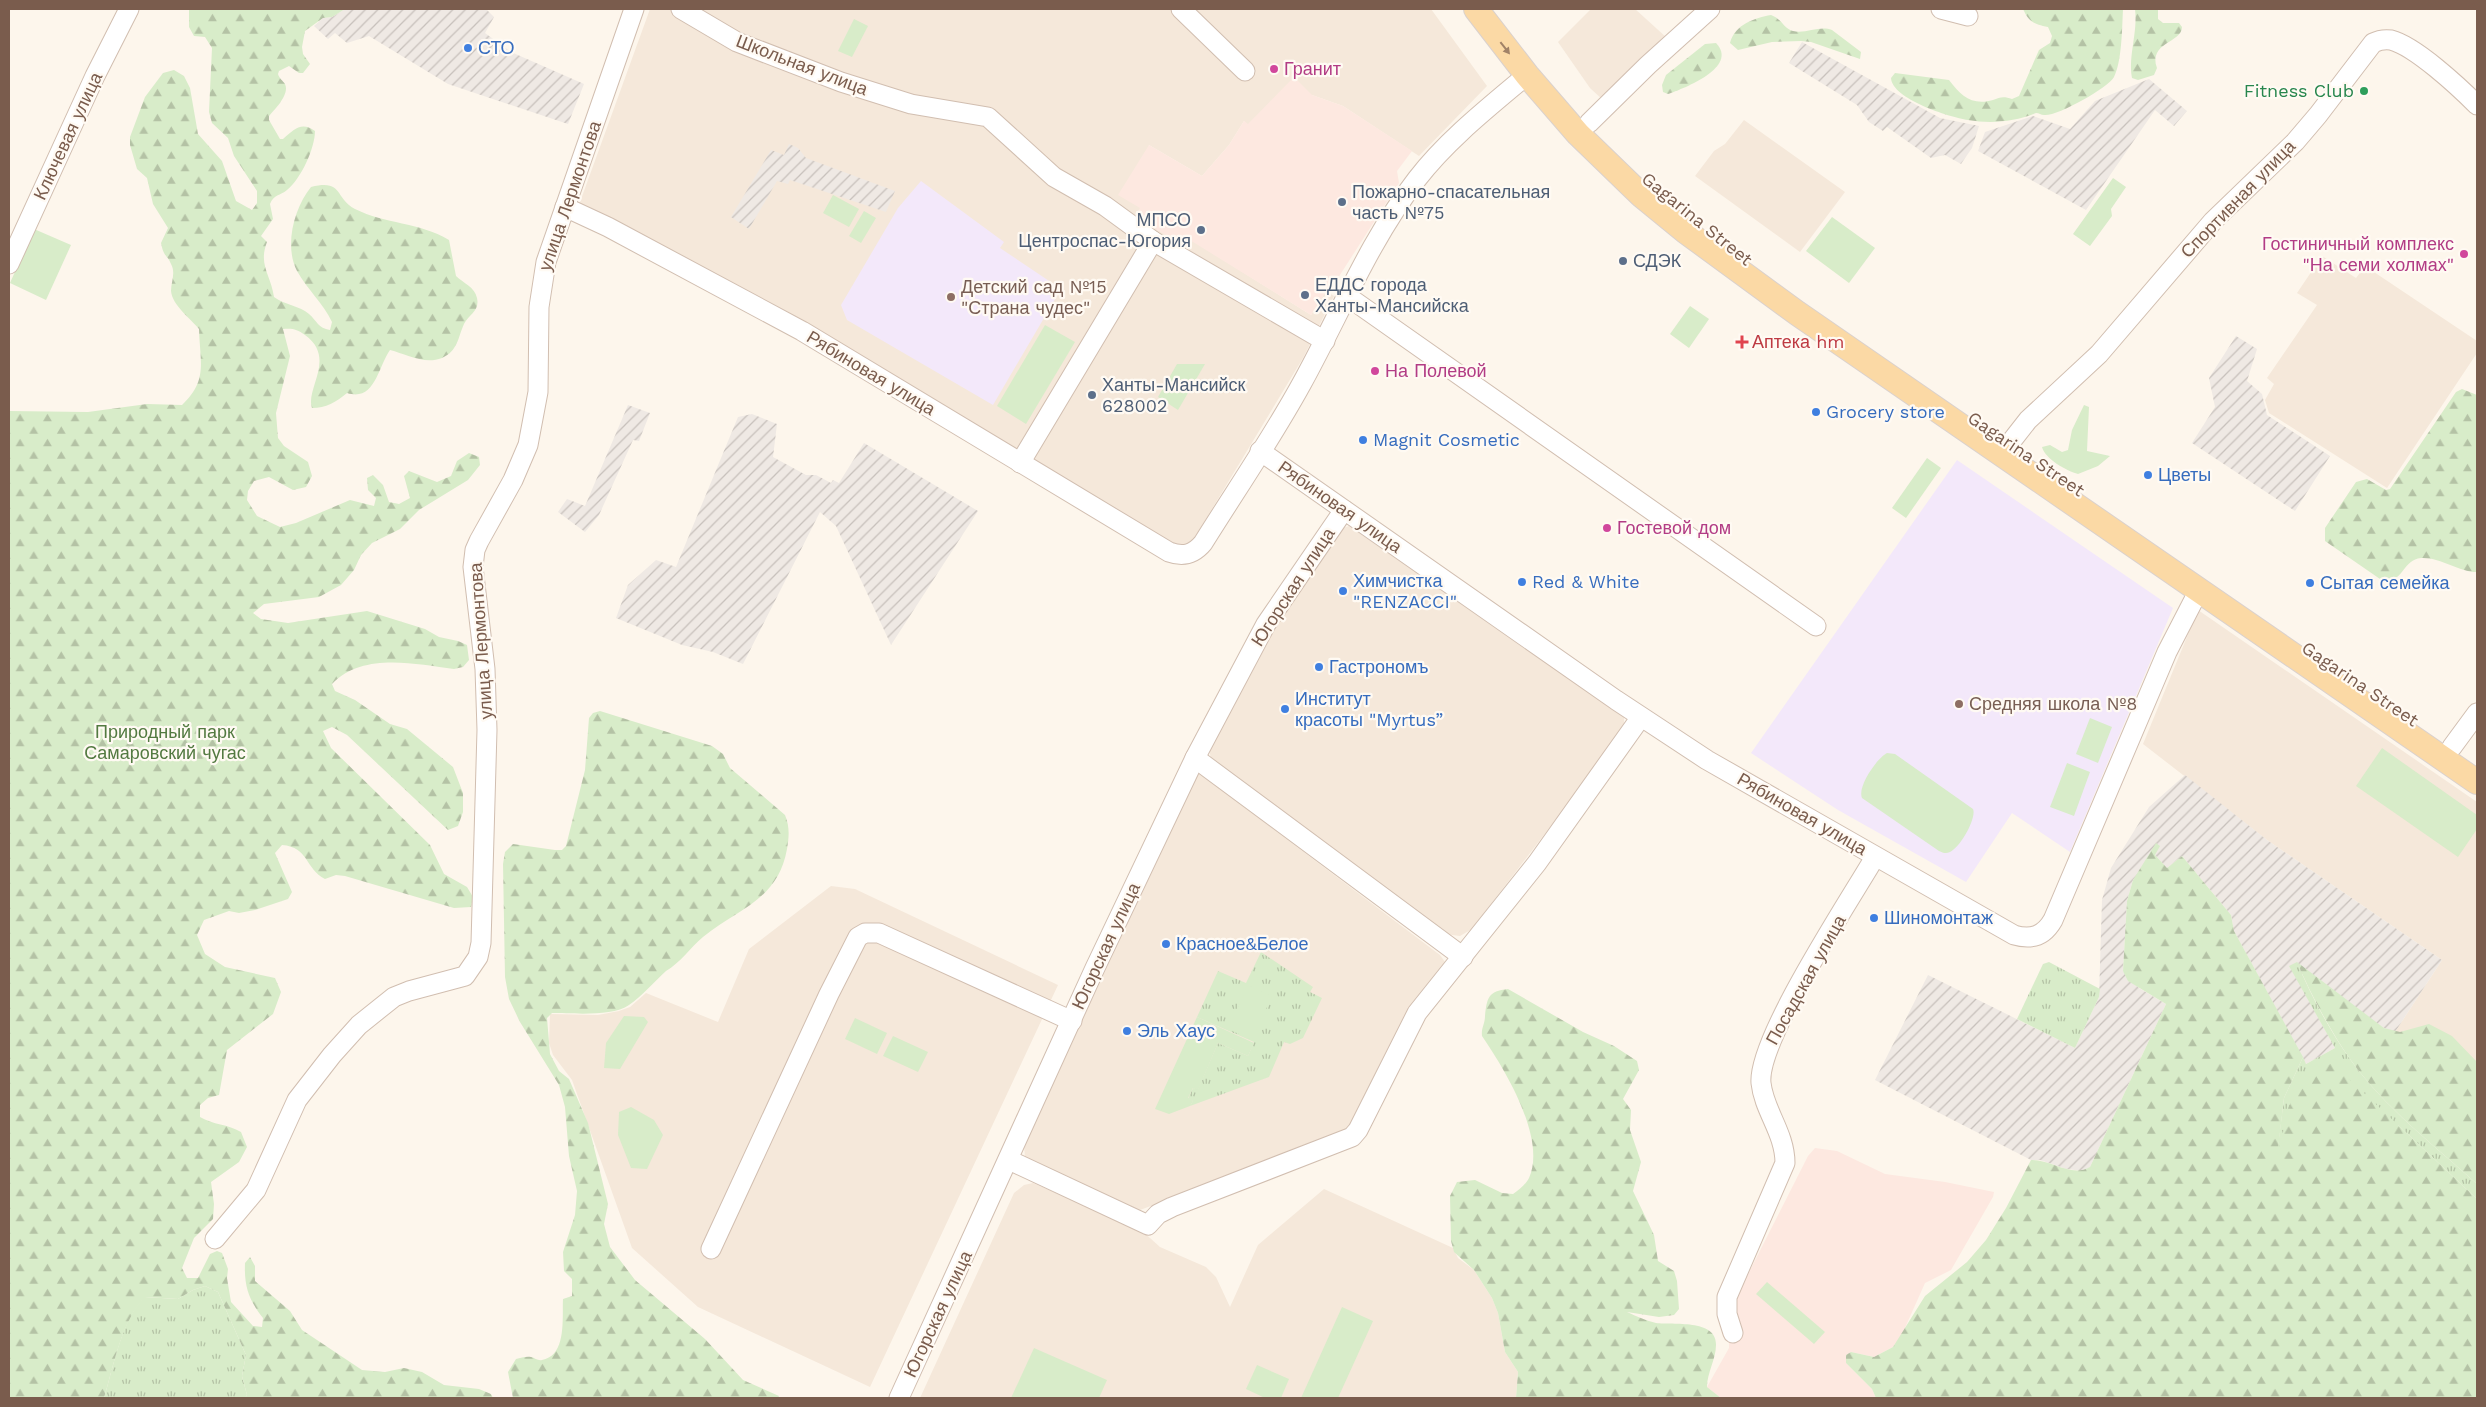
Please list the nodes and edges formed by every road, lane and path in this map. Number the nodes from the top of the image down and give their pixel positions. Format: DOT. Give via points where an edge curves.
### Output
graph roads {
  1 [pos="129,9"];
  2 [pos="634,9"];
  3 [pos="681,9"];
  4 [pos="1181,9"];
  5 [pos="1476,9"];
  6 [pos="1496,9"];
  7 [pos="1710,9"];
  8 [pos="1941,9"];
  9 [pos="1968,16"];
  10 [pos="1533,70"];
  11 [pos="1245,71"];
  12 [pos="2477,105"];
  13 [pos="1584,128"];
  14 [pos="565,207"];
  15 [pos="1153,241"];
  16 [pos="9,264"];
  17 [pos="1346,296"];
  18 [pos="1324,341"];
  19 [pos="2006,449"];
  20 [pos="1260,451"];
  21 [pos="1020,463"];
  22 [pos="1344,510"];
  23 [pos="2203,584"];
  24 [pos="1816,626"];
  25 [pos="2477,713"];
  26 [pos="1642,717"];
  27 [pos="2448,753"];
  28 [pos="1195,758"];
  29 [pos="2477,764"];
  30 [pos="2477,782"];
  31 [pos="1875,857"];
  32 [pos="1462,957"];
  33 [pos="1072,1021"];
  34 [pos="1009,1160"];
  35 [pos="215,1239"];
  36 [pos="710,1249"];
  37 [pos="1733,1333"];
  38 [pos="899,1398"];
  1 -- 16 [label="street, Ключевая улица"];
  2 -- 14 [label="street, улица Лермонтова"];
  3 -- 15 [label="street, Школьная улица" via="737,42 841,82 929,107 988,117 1044,170 1105,206"];
  4 -- 11 [label="street"];
  5 -- 10 [label="main road, Gagarina Street, one-way"];
  6 -- 10 [label="main road, Gagarina Street"];
  7 -- 13 [label="street"];
  8 -- 9 [label="street"];
  10 -- 13 [label="main road, Gagarina Street"];
  10 -- 17 [label="street" via="1457,137 1416,180"];
  12 -- 19 [label="street, Спортивная улица" via="2442,74 2401,45 2385,40 2373,43 2295,142 2213,221 2095,359 2028,420"];
  13 -- 19 [label="main road, Gagarina Street" via="1641,195 1670,219"];
  14 -- 21 [label="street, Рябиновая улица" via="802,331"];
  14 -- 35 [label="street, улица Лермонтова" via="542,277 538,392 532,432 518,470 479,541 474,558 485,669 487,730 483,921 478,957 465,976 408,990 388,1001 359,1025 298,1100 267,1170 251,1197"];
  15 -- 18 [label="street"];
  15 -- 21 [label="street"];
  17 -- 18 [label="street"];
  17 -- 24 [label="street"];
  18 -- 20 [label="street"];
  19 -- 23 [label="main road, Gagarina Street"];
  20 -- 21 [label="street, Рябиновая улица" via="1203,543 1190,554 1168,552"];
  20 -- 22 [label="street, Рябиновая улица"];
  22 -- 26 [label="street, Рябиновая улица"];
  22 -- 28 [label="street, Югорская улица" via="1266,624"];
  23 -- 27 [label="main road, Gagarina Street"];
  23 -- 31 [label="street, Рябиновая улица" via="2170,644 2053,920 2044,933 2029,938 2014,935"];
  25 -- 27 [label="street"];
  26 -- 31 [label="street, Рябиновая улица" via="1771,798"];
  26 -- 32 [label="street" via="1566,824"];
  27 -- 29 [label="main road, Gagarina Street"];
  27 -- 30 [label="main road, Gagarina Street"];
  28 -- 32 [label="street"];
  28 -- 33 [label="street, Югорская улица"];
  31 -- 37 [label="street, Посадская улица" via="1806,974 1763,1062 1763,1094 1783,1144 1785,1163 1727,1297 1726,1314"];
  32 -- 34 [label="street" via="1417,1013 1358,1130 1343,1142 1172,1207 1158,1214 1148,1226"];
  33 -- 34 [label="street, Югорская улица"];
  33 -- 36 [label="street" via="879,933 865,933 858,937"];
  34 -- 38 [label="street, Югорская улица"];
}
